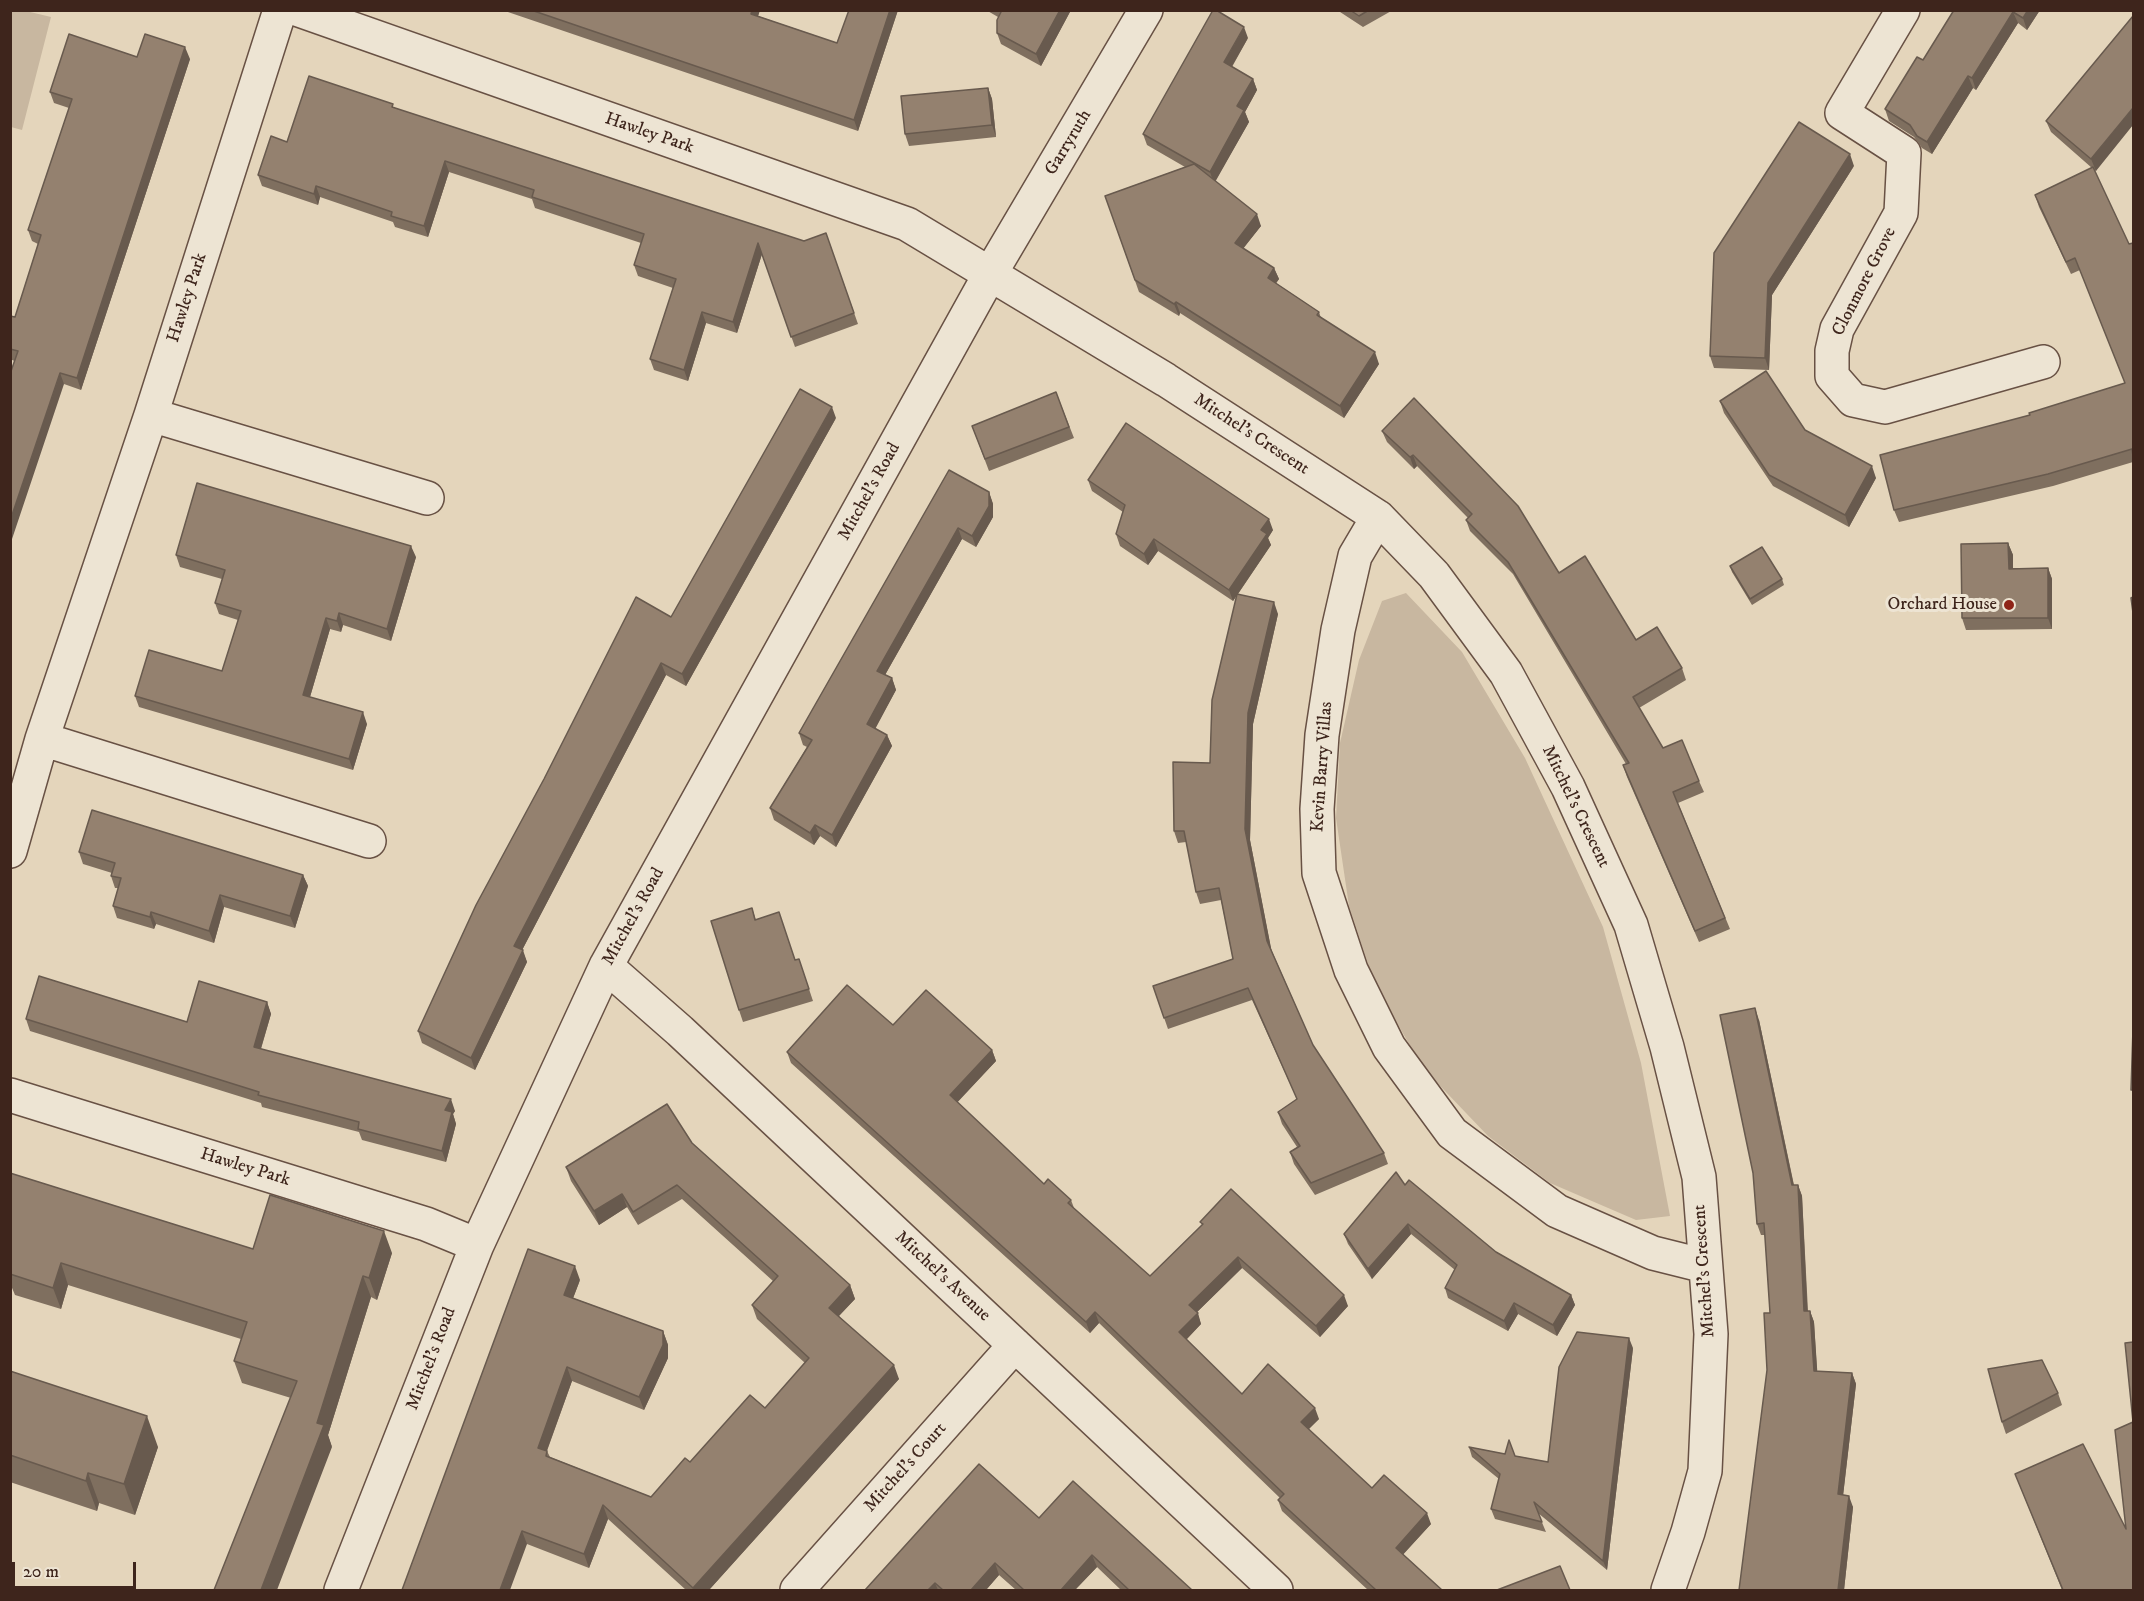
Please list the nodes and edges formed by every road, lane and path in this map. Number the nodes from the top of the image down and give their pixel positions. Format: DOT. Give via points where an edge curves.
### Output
graph roads {
  1 [pos="280,10"];
  2 [pos="299,10"];
  3 [pos="1146,10"];
  4 [pos="1903,10"];
  5 [pos="990,274"];
  6 [pos="2043,362"];
  7 [pos="151,415"];
  8 [pos="427,498"];
  9 [pos="1378,517"];
  10 [pos="42,739"];
  11 [pos="369,841"];
  12 [pos="10,851"];
  13 [pos="606,966"];
  14 [pos="10,1095"];
  15 [pos="477,1245"];
  16 [pos="1705,1266"];
  17 [pos="1016,1345"];
  18 [pos="341,1590"];
  19 [pos="797,1590"];
  20 [pos="1276,1590"];
  21 [pos="1668,1590"];
  1 -- 7 [label="street, Hawley Park"];
  2 -- 5 [label="street, Hawley Park" via="907,224"];
  3 -- 5 [label="street, Garryruth"];
  4 -- 6 [label="street, Clonmore Grove" via="1842,112 1904,153 1901,213 1837,329 1832,376 1853,400 1885,407"];
  5 -- 9 [label="street, Mitchel's Crescent" via="1166,380"];
  5 -- 13 [label="street, Mitchel's Road"];
  7 -- 8 [label="street"];
  7 -- 10 [label="street, Hawley Park"];
  9 -- 16 [label="street, Mitchel's Crescent" via="1434,575 1506,674 1568,787 1631,925 1667,1047 1699,1178"];
  9 -- 16 [label="street, Kevin Barry Villas" via="1355,556 1338,630 1322,735 1317,809 1319,873 1351,970 1389,1047 1452,1133 1557,1211 1653,1253"];
  10 -- 11 [label="street"];
  10 -- 12 [label="street, Hawley Park"];
  13 -- 15 [label="street, Mitchel's Road"];
  13 -- 17 [label="street, Mitchel's Avenue"];
  14 -- 15 [label="street, Hawley Park" via="426,1224"];
  15 -- 18 [label="street, Mitchel's Road"];
  16 -- 21 [label="street, Mitchel's Crescent" via="1711,1334 1705,1470"];
  17 -- 19 [label="street, Mitchel's Court"];
  17 -- 20 [label="street, Mitchel's Avenue"];
}
